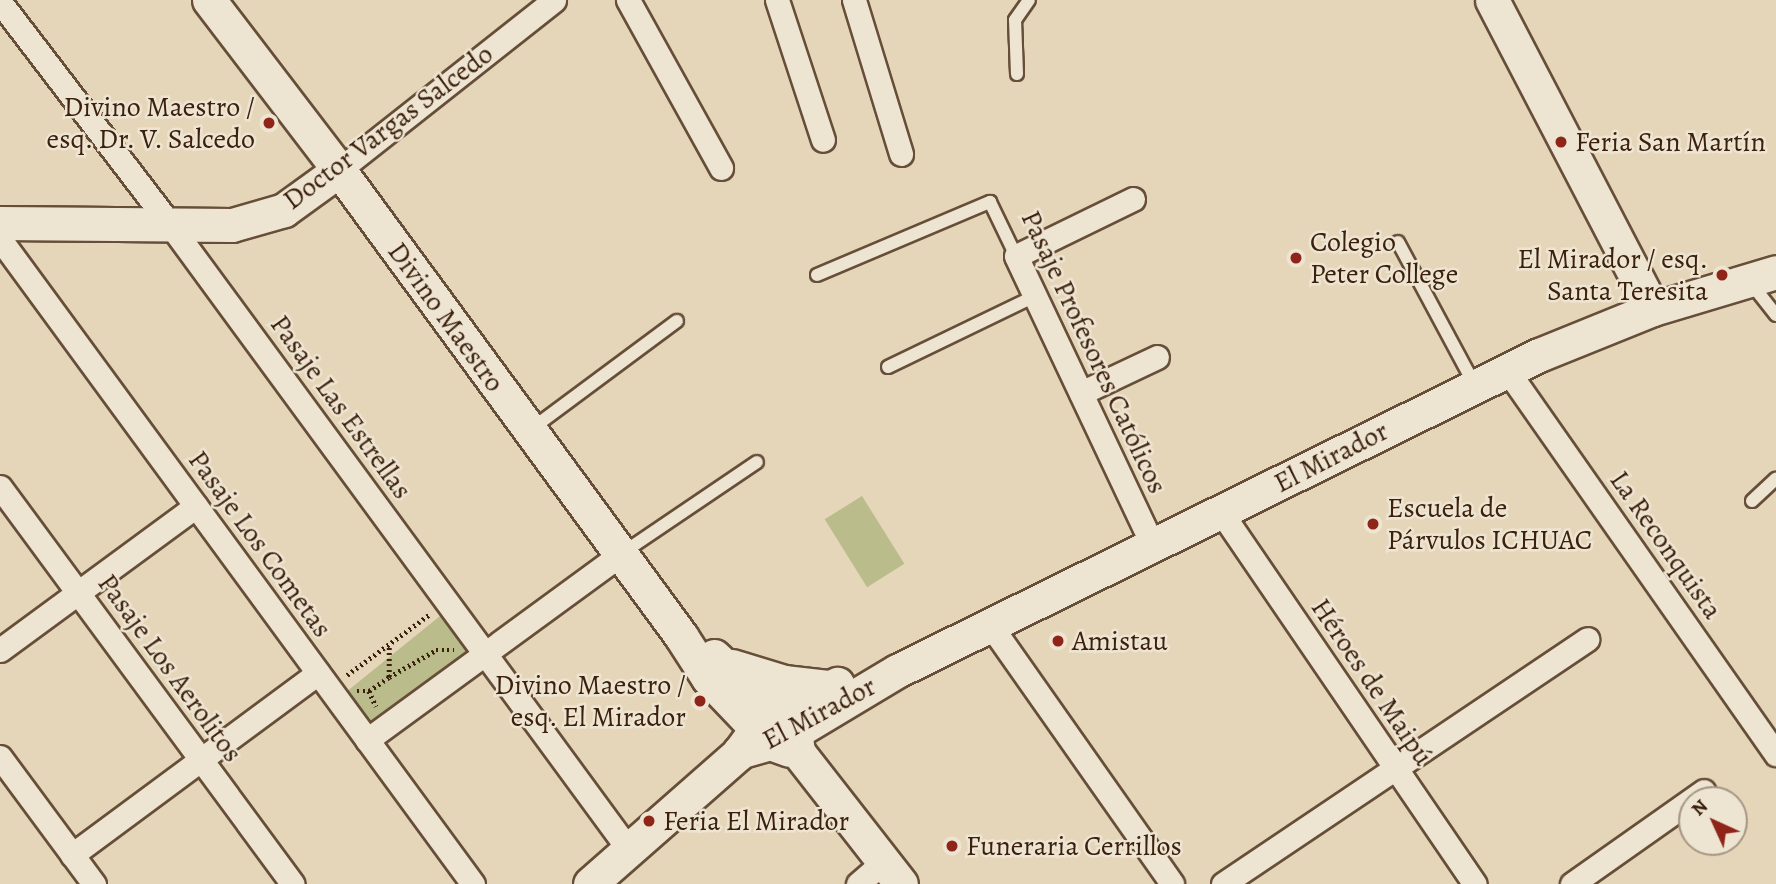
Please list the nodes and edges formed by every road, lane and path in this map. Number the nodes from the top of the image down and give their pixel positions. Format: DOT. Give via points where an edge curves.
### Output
graph roads {
  1 [pos="209,0"];
  2 [pos="554,0"];
  3 [pos="628,0"];
  4 [pos="777,0"];
  5 [pos="854,0"];
  6 [pos="1029,0"];
  7 [pos="1492,0"];
  8 [pos="0,2"];
  9 [pos="1017,74"];
  10 [pos="823,140"];
  11 [pos="901,154"];
  12 [pos="721,168"];
  13 [pos="339,170"];
  14 [pos="1133,199"];
  15 [pos="0,223"];
  16 [pos="171,226"];
  17 [pos="0,239"];
  18 [pos="1398,242"];
  19 [pos="1016,256"];
  20 [pos="817,275"];
  21 [pos="1763,276"];
  22 [pos="1035,296"];
  23 [pos="1653,309"];
  24 [pos="1776,315"];
  25 [pos="677,321"];
  26 [pos="1157,357"];
  27 [pos="888,367"];
  28 [pos="1507,370"];
  29 [pos="1474,385"];
  30 [pos="1081,393"];
  31 [pos="529,431"];
  32 [pos="757,462"];
  33 [pos="1776,480"];
  34 [pos="0,487"];
  35 [pos="1752,501"];
  36 [pos="196,506"];
  37 [pos="1221,512"];
  38 [pos="1153,546"];
  39 [pos="620,555"];
  40 [pos="78,593"];
  41 [pos="447,602"];
  42 [pos="991,626"];
  43 [pos="681,636"];
  44 [pos="1587,639"];
  45 [pos="389,644"];
  46 [pos="0,650"];
  47 [pos="481,656"];
  48 [pos="721,662"];
  49 [pos="897,671"];
  50 [pos="389,677"];
  51 [pos="327,682"];
  52 [pos="828,687"];
  53 [pos="773,737"];
  54 [pos="367,740"];
  55 [pos="1776,754"];
  56 [pos="0,757"];
  57 [pos="201,760"];
  58 [pos="1394,768"];
  59 [pos="1678,809"];
  60 [pos="629,850"];
  61 [pos="72,855"];
  62 [pos="893,872"];
  63 [pos="1251,876"];
  64 [pos="93,884"];
  65 [pos="293,884"];
  66 [pos="473,884"];
  67 [pos="590,884"];
  68 [pos="858,884"];
  69 [pos="1172,884"];
  70 [pos="1223,884"];
  71 [pos="1475,884"];
  72 [pos="1572,884"];
  1 -- 13 [label="street, Divino Maestro"];
  2 -- 13 [label="street, Doctor Vargas Salcedo"];
  3 -- 12 [label="street"];
  4 -- 10 [label="street"];
  5 -- 11 [label="street"];
  6 -- 9 [label="lane" via="1015,20"];
  7 -- 23 [label="street"];
  8 -- 16 [label="street, Pasaje Las Estrellas"];
  13 -- 16 [label="street, Doctor Vargas Salcedo" via="266,217 232,225"];
  13 -- 31 [label="street, Divino Maestro"];
  14 -- 19 [label="street"];
  15 -- 16 [label="street, Doctor Vargas Salcedo"];
  16 -- 41 [label="street, Pasaje Las Estrellas"];
  17 -- 36 [label="street, Pasaje Los Cometas"];
  18 -- 29 [label="lane"];
  19 -- 20 [label="lane, Pasaje Profesores Católicos" via="990,202"];
  19 -- 22 [label="street, Pasaje Profesores Católicos"];
  21 -- 23 [label="street, El Mirador"];
  21 -- 24 [label="lane"];
  22 -- 27 [label="lane"];
  22 -- 30 [label="street, Pasaje Profesores Católicos"];
  23 -- 28 [label="street, El Mirador"];
  25 -- 31 [label="lane"];
  26 -- 30 [label="street"];
  28 -- 29 [label="street, El Mirador"];
  28 -- 55 [label="street, La Reconquista"];
  29 -- 37 [label="street, El Mirador"];
  30 -- 38 [label="street, Pasaje Profesores Católicos"];
  31 -- 39 [label="street, Divino Maestro"];
  32 -- 39 [label="lane"];
  33 -- 35 [label="lane"];
  34 -- 40 [label="street, Pasaje Los Aerolitos"];
  36 -- 40 [label="street"];
  36 -- 51 [label="street, Pasaje Los Cometas"];
  37 -- 38 [label="street, El Mirador"];
  37 -- 58 [label="street, Héroes de Maipú"];
  38 -- 42 [label="street, El Mirador"];
  39 -- 43 [label="street, Divino Maestro"];
  39 -- 47 [label="street"];
  40 -- 46 [label="street"];
  40 -- 57 [label="street, Pasaje Los Aerolitos"];
  41 -- 45 [label="path"];
  41 -- 47 [label="street, Pasaje Las Estrellas"];
  42 -- 49 [label="street, El Mirador"];
  42 -- 69 [label="street"];
  43 -- 48 [label="street, Divino Maestro"];
  43 -- 53 [label="street, Divino Maestro" via="708,678"];
  44 -- 58 [label="street"];
  45 -- 50 [label="path"];
  45 -- 51 [label="path"];
  47 -- 50 [label="path" via="436,650"];
  47 -- 54 [label="street"];
  47 -- 60 [label="street, Pasaje Las Estrellas"];
  48 -- 52 [label="street" via="784,682"];
  48 -- 53 [label="street, Divino Maestro"];
  49 -- 52 [label="street, El Mirador"];
  49 -- 53 [label="street, El Mirador"];
  50 -- 51 [label="path" via="369,691 342,690"];
  51 -- 54 [label="street, Pasaje Los Cometas"];
  51 -- 57 [label="street"];
  52 -- 53 [label="street, El Mirador"];
  53 -- 60 [label="street, El Mirador"];
  53 -- 62 [label="street, Divino Maestro"];
  54 -- 66 [label="street, Pasaje Los Cometas"];
  56 -- 61 [label="street"];
  57 -- 61 [label="street"];
  57 -- 65 [label="street, Pasaje Los Aerolitos"];
  58 -- 63 [label="street"];
  58 -- 71 [label="street, Héroes de Maipú"];
  59 -- 72 [label="street"];
  60 -- 67 [label="street, El Mirador"];
  61 -- 64 [label="street"];
  62 -- 68 [label="street"];
  63 -- 70 [label="street"];
}
